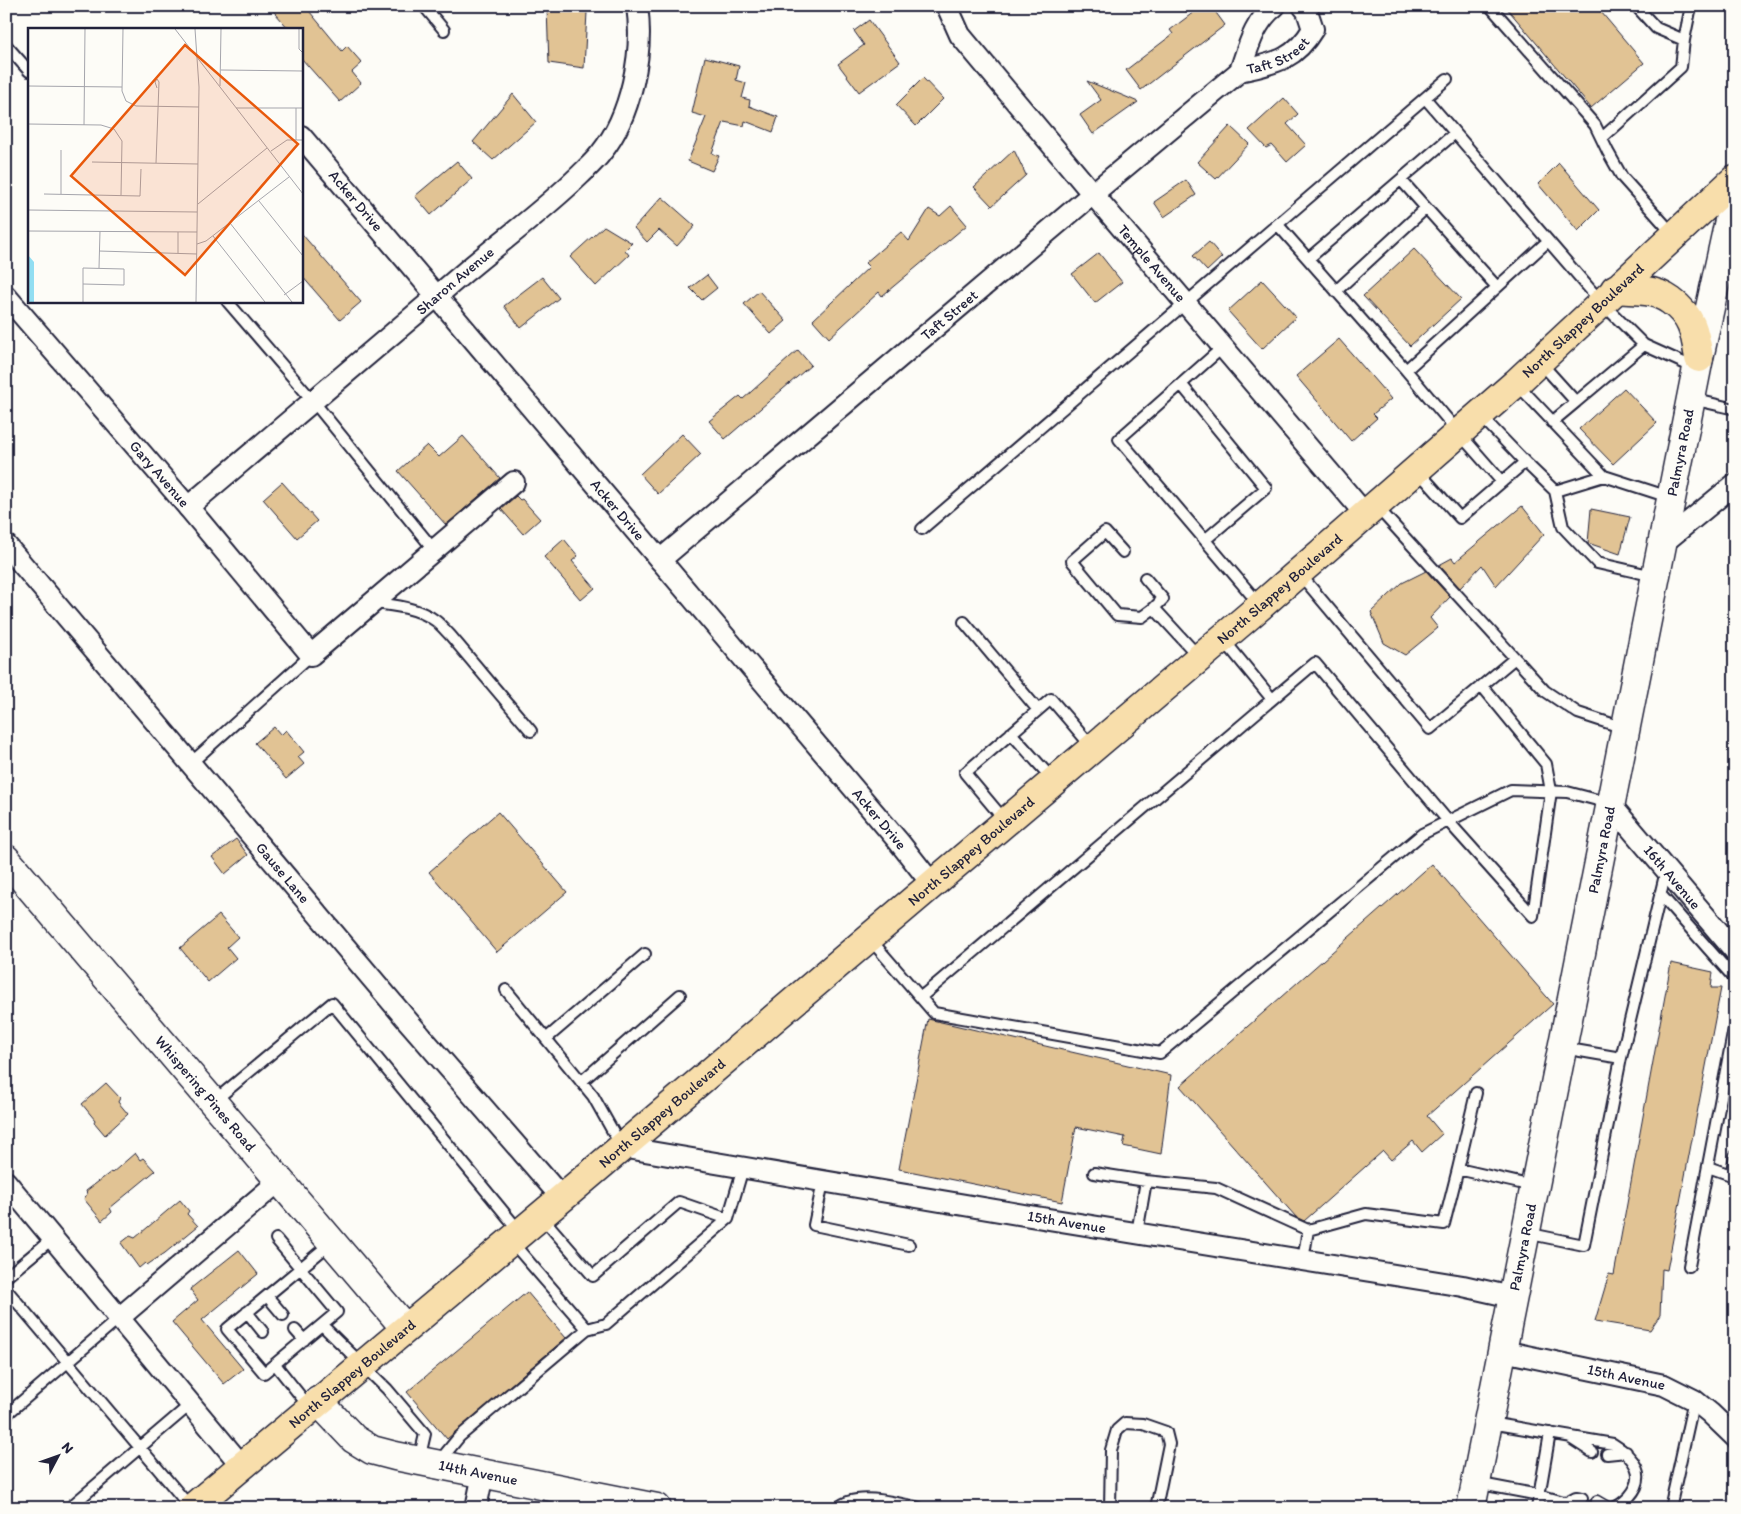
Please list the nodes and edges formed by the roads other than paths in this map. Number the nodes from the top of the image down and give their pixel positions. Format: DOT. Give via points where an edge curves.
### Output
graph roads {
  1 [pos="424,6"];
  2 [pos="637,6"];
  3 [pos="946,6"];
  4 [pos="1275,6"];
  5 [pos="1303,6"];
  6 [pos="1490,6"];
  7 [pos="1636,6"];
  8 [pos="1691,6"];
  9 [pos="444,30"];
  10 [pos="1684,40"];
  11 [pos="6,45"];
  12 [pos="28,70"];
  13 [pos="1240,71"];
  14 [pos="1447,79"];
  15 [pos="1425,98"];
  16 [pos="1455,134"];
  17 [pos="302,137"];
  18 [pos="1602,138"];
  19 [pos="1735,179"];
  20 [pos="1401,180"];
  21 [pos="1735,193"];
  22 [pos="1092,194"];
  23 [pos="1426,208"];
  24 [pos="1278,225"];
  25 [pos="1674,235"];
  26 [pos="1548,241"];
  27 [pos="1308,259"];
  28 [pos="1497,287"];
  29 [pos="1336,291"];
  30 [pos="6,296"];
  31 [pos="1608,296"];
  32 [pos="436,297"];
  33 [pos="228,302"];
  34 [pos="1187,304"];
  35 [pos="1644,345"];
  36 [pos="1224,347"];
  37 [pos="1540,361"];
  38 [pos="1698,363"];
  39 [pos="1406,370"];
  40 [pos="1516,383"];
  41 [pos="1180,384"];
  42 [pos="1691,399"];
  43 [pos="313,401"];
  44 [pos="1576,402"];
  45 [pos="1735,409"];
  46 [pos="1480,414"];
  47 [pos="1552,422"];
  48 [pos="1458,433"];
  49 [pos="1525,462"];
  50 [pos="1416,470"];
  51 [pos="1604,476"];
  52 [pos="514,482"];
  53 [pos="1502,482"];
  54 [pos="1735,484"];
  55 [pos="1556,491"];
  56 [pos="1671,498"];
  57 [pos="188,507"];
  58 [pos="1370,510"];
  59 [pos="922,529"];
  60 [pos="1205,540"];
  61 [pos="1662,544"];
  62 [pos="6,545"];
  63 [pos="434,550"];
  64 [pos="1123,552"];
  65 [pos="660,560"];
  66 [pos="1299,572"];
  67 [pos="1656,576"];
  68 [pos="1145,578"];
  69 [pos="372,603"];
  70 [pos="1260,606"];
  71 [pos="1154,608"];
  72 [pos="964,622"];
  73 [pos="1223,638"];
  74 [pos="311,655"];
  75 [pos="1200,658"];
  76 [pos="1515,658"];
  77 [pos="1482,686"];
  78 [pos="1272,699"];
  79 [pos="1038,710"];
  80 [pos="1626,728"];
  81 [pos="531,731"];
  82 [pos="1011,733"];
  83 [pos="1093,748"];
  84 [pos="191,763"];
  85 [pos="1054,781"];
  86 [pos="1551,791"];
  87 [pos="1610,804"];
  88 [pos="1448,821"];
  89 [pos="1006,822"];
  90 [pos="6,859"];
  91 [pos="1666,871"];
  92 [pos="932,884"];
  93 [pos="1660,894"];
  94 [pos="869,938"];
  95 [pos="1735,951"];
  96 [pos="645,954"];
  97 [pos="1735,979"];
  98 [pos="506,990"];
  99 [pos="680,995"];
  100 [pos="921,997"];
  101 [pos="1735,1023"];
  102 [pos="546,1039"];
  103 [pos="1562,1048"];
  104 [pos="1621,1058"];
  105 [pos="581,1082"];
  106 [pos="1476,1093"];
  107 [pos="212,1102"];
  108 [pos="621,1147"];
  109 [pos="1735,1156"];
  110 [pos="1708,1166"];
  111 [pos="743,1168"];
  112 [pos="1458,1169"];
  113 [pos="1094,1173"];
  114 [pos="1733,1177"];
  115 [pos="279,1181"];
  116 [pos="1146,1181"];
  117 [pos="6,1182"];
  118 [pos="822,1182"];
  119 [pos="1534,1186"];
  120 [pos="562,1198"];
  121 [pos="540,1215"];
  122 [pos="728,1219"];
  123 [pos="1308,1230"];
  124 [pos="1137,1233"];
  125 [pos="1525,1233"];
  126 [pos="515,1236"];
  127 [pos="53,1238"];
  128 [pos="276,1239"];
  129 [pos="331,1242"];
  130 [pos="909,1245"];
  131 [pos="1303,1260"];
  132 [pos="1689,1266"];
  133 [pos="301,1268"];
  134 [pos="6,1277"];
  135 [pos="6,1289"];
  136 [pos="267,1296"];
  137 [pos="1512,1297"];
  138 [pos="247,1312"];
  139 [pos="283,1315"];
  140 [pos="119,1318"];
  141 [pos="322,1325"];
  142 [pos="405,1328"];
  143 [pos="587,1329"];
  144 [pos="295,1330"];
  145 [pos="263,1332"];
  146 [pos="304,1340"];
  147 [pos="276,1348"];
  148 [pos="1503,1352"];
  149 [pos="284,1357"];
  150 [pos="68,1362"];
  151 [pos="275,1364"];
  152 [pos="361,1365"];
  153 [pos="1694,1400"];
  154 [pos="191,1404"];
  155 [pos="314,1405"];
  156 [pos="6,1415"];
  157 [pos="1488,1423"];
  158 [pos="1550,1433"];
  159 [pos="1567,1436"];
  160 [pos="1735,1437"];
  161 [pos="140,1446"];
  162 [pos="1592,1452"];
  163 [pos="1626,1452"];
  164 [pos="1607,1454"];
  165 [pos="428,1462"];
  166 [pos="242,1466"];
  167 [pos="483,1474"];
  168 [pos="1474,1496"];
  169 [pos="1539,1496"];
  170 [pos="1582,1498"];
  171 [pos="1565,1503"];
  172 [pos="1596,1504"];
  173 [pos="69,1508"];
  174 [pos="192,1508"];
  175 [pos="476,1508"];
  176 [pos="657,1508"];
  177 [pos="838,1508"];
  178 [pos="919,1508"];
  179 [pos="1110,1508"];
  180 [pos="1156,1508"];
  181 [pos="1537,1508"];
  182 [pos="1609,1508"];
  183 [pos="1613,1508"];
  184 [pos="1670,1508"];
  1 -- 9 [label="lane"];
  2 -- 32 [label="street, Sharon Avenue" via="639,44 636,69 628,102 602,153 564,190"];
  3 -- 22 [label="street, Temple Avenue" via="960,35"];
  4 -- 13 [label="street, Taft Street" via="1266,13 1252,36"];
  5 -- 13 [label="street, Taft Street" via="1313,29 1294,54"];
  6 -- 18 [label="lane"];
  7 -- 10 [label="lane" via="1656,28"];
  8 -- 10 [label="lane"];
  10 -- 18 [label="lane" via="1682,67"];
  11 -- 12 [label="lane"];
  13 -- 22 [label="street, Taft Street"];
  14 -- 15 [label="lane"];
  15 -- 16 [label="lane"];
  15 -- 24 [label="lane"];
  16 -- 20 [label="lane"];
  16 -- 26 [label="lane"];
  17 -- 32 [label="street, Acker Drive"];
  18 -- 25 [label="lane" via="1622,177"];
  19 -- 25 [label="main road, North Slappey Boulevard"];
  20 -- 23 [label="lane"];
  20 -- 27 [label="lane"];
  21 -- 38 [label="main road, Palmyra Road"];
  22 -- 34 [label="street, Temple Avenue"];
  22 -- 65 [label="street, Taft Street"];
  23 -- 28 [label="lane"];
  23 -- 29 [label="lane"];
  24 -- 27 [label="lane"];
  24 -- 34 [label="lane"];
  25 -- 31 [label="main road, North Slappey Boulevard"];
  26 -- 28 [label="lane"];
  26 -- 31 [label="lane"];
  27 -- 29 [label="lane"];
  28 -- 39 [label="lane"];
  29 -- 39 [label="lane"];
  30 -- 57 [label="street, Gary Avenue"];
  31 -- 35 [label="lane"];
  31 -- 37 [label="main road, North Slappey Boulevard"];
  31 -- 38 [label="main road" via="1648,291 1664,296 1683,309 1695,335"];
  32 -- 43 [label="street, Sharon Avenue"];
  32 -- 65 [label="street, Acker Drive"];
  33 -- 43 [label="lane"];
  34 -- 36 [label="street, Temple Avenue"];
  34 -- 59 [label="lane"];
  35 -- 38 [label="lane"];
  35 -- 44 [label="lane"];
  36 -- 41 [label="lane"];
  36 -- 58 [label="street, Temple Avenue"];
  37 -- 40 [label="main road, North Slappey Boulevard"];
  37 -- 44 [label="lane"];
  38 -- 42 [label="main road, Palmyra Road"];
  39 -- 48 [label="lane"];
  40 -- 46 [label="main road, North Slappey Boulevard"];
  40 -- 47 [label="lane"];
  41 -- 60 [label="lane" via="1119,439"];
  41 -- 60 [label="lane" via="1266,488"];
  42 -- 45 [label="lane"];
  42 -- 56 [label="main road, Palmyra Road"];
  43 -- 57 [label="street, Sharon Avenue"];
  43 -- 63 [label="lane"];
  44 -- 47 [label="lane"];
  46 -- 48 [label="main road, North Slappey Boulevard"];
  46 -- 49 [label="lane"];
  47 -- 51 [label="lane"];
  48 -- 50 [label="main road, North Slappey Boulevard"];
  48 -- 53 [label="lane"];
  49 -- 53 [label="lane"];
  49 -- 55 [label="lane"];
  50 -- 53 [label="lane" via="1460,518"];
  50 -- 58 [label="main road, North Slappey Boulevard"];
  51 -- 55 [label="lane"];
  51 -- 56 [label="lane"];
  52 -- 63 [label="street"];
  54 -- 61 [label="street"];
  55 -- 67 [label="lane" via="1563,527 1597,563"];
  56 -- 61 [label="main road, Palmyra Road"];
  57 -- 74 [label="street, Gary Avenue"];
  58 -- 66 [label="main road, North Slappey Boulevard"];
  58 -- 76 [label="lane"];
  60 -- 70 [label="lane"];
  61 -- 67 [label="main road, Palmyra Road"];
  62 -- 84 [label="street, Gause Lane"];
  63 -- 69 [label="street"];
  64 -- 71 [label="lane" via="1106,532 1072,561 1117,615 1142,617"];
  65 -- 92 [label="street, Acker Drive"];
  66 -- 70 [label="main road, North Slappey Boulevard"];
  66 -- 77 [label="lane" via="1430,729"];
  67 -- 80 [label="main road, Palmyra Road"];
  68 -- 71 [label="lane" via="1163,599"];
  69 -- 74 [label="street"];
  69 -- 81 [label="lane" via="410,609 436,621"];
  70 -- 73 [label="main road, North Slappey Boulevard"];
  71 -- 75 [label="lane"];
  72 -- 79 [label="lane"];
  73 -- 75 [label="main road, North Slappey Boulevard"];
  73 -- 78 [label="lane"];
  74 -- 84 [label="lane"];
  75 -- 83 [label="main road, North Slappey Boulevard"];
  76 -- 77 [label="lane"];
  76 -- 80 [label="lane" via="1545,691 1578,713"];
  77 -- 86 [label="lane" via="1546,764"];
  78 -- 88 [label="lane" via="1315,663"];
  78 -- 100 [label="lane"];
  79 -- 82 [label="lane"];
  79 -- 83 [label="lane" via="1051,700"];
  80 -- 87 [label="main road, Palmyra Road"];
  82 -- 85 [label="lane"];
  82 -- 89 [label="lane" via="965,773"];
  83 -- 85 [label="main road, North Slappey Boulevard"];
  84 -- 120 [label="street, Gause Lane"];
  85 -- 89 [label="main road, North Slappey Boulevard"];
  86 -- 87 [label="lane"];
  86 -- 88 [label="lane" via="1511,790"];
  86 -- 88 [label="lane" via="1532,916"];
  87 -- 91 [label="street, 16th Avenue"];
  87 -- 103 [label="main road, Palmyra Road"];
  88 -- 100 [label="lane" via="1422,834 1160,1053 934,1013"];
  89 -- 92 [label="main road, North Slappey Boulevard"];
  90 -- 107 [label="main road, Whispering Pines Road"];
  91 -- 93 [label="lane"];
  91 -- 95 [label="street, 16th Avenue"];
  92 -- 94 [label="main road, North Slappey Boulevard"];
  93 -- 97 [label="lane"];
  93 -- 104 [label="lane"];
  94 -- 100 [label="lane"];
  94 -- 108 [label="main road, North Slappey Boulevard"];
  96 -- 102 [label="lane"];
  98 -- 102 [label="lane"];
  99 -- 105 [label="lane"];
  101 -- 110 [label="lane"];
  102 -- 105 [label="lane"];
  103 -- 104 [label="lane"];
  103 -- 119 [label="main road, Palmyra Road"];
  104 -- 125 [label="lane" via="1584,1245"];
  105 -- 108 [label="lane" via="593,1096"];
  106 -- 112 [label="lane"];
  107 -- 115 [label="main road, Whispering Pines Road"];
  107 -- 126 [label="lane" via="332,1003"];
  108 -- 111 [label="street, 15th Avenue"];
  108 -- 120 [label="main road, North Slappey Boulevard"];
  109 -- 114 [label="lane"];
  110 -- 114 [label="lane"];
  110 -- 132 [label="lane"];
  111 -- 118 [label="street, 15th Avenue"];
  111 -- 122 [label="lane"];
  112 -- 119 [label="lane"];
  112 -- 123 [label="lane" via="1444,1224 1366,1214"];
  113 -- 116 [label="lane"];
  115 -- 129 [label="main road, Whispering Pines Road"];
  115 -- 140 [label="street"];
  116 -- 123 [label="lane" via="1216,1188"];
  116 -- 124 [label="lane"];
  117 -- 127 [label="street"];
  118 -- 124 [label="street, 15th Avenue"];
  118 -- 130 [label="lane" via="814,1226"];
  119 -- 125 [label="main road, Palmyra Road"];
  120 -- 121 [label="main road, North Slappey Boulevard"];
  121 -- 122 [label="lane" via="593,1276 679,1202"];
  121 -- 126 [label="main road, North Slappey Boulevard"];
  122 -- 143 [label="lane" via="606,1324"];
  123 -- 131 [label="lane"];
  124 -- 131 [label="street, 15th Avenue"];
  125 -- 137 [label="main road, Palmyra Road"];
  126 -- 142 [label="main road, North Slappey Boulevard"];
  126 -- 143 [label="lane"];
  127 -- 134 [label="lane"];
  127 -- 140 [label="street"];
  128 -- 133 [label="lane"];
  129 -- 133 [label="lane"];
  129 -- 142 [label="main road, Whispering Pines Road"];
  131 -- 137 [label="street, 15th Avenue"];
  133 -- 136 [label="lane"];
  133 -- 141 [label="lane" via="337,1312"];
  135 -- 150 [label="lane"];
  136 -- 138 [label="lane"];
  136 -- 139 [label="lane"];
  137 -- 148 [label="main road, Palmyra Road"];
  138 -- 145 [label="lane"];
  138 -- 151 [label="lane" via="227,1329 264,1373"];
  140 -- 150 [label="lane"];
  140 -- 154 [label="street"];
  141 -- 146 [label="lane"];
  141 -- 152 [label="lane"];
  142 -- 152 [label="main road, North Slappey Boulevard"];
  143 -- 165 [label="lane"];
  144 -- 146 [label="lane"];
  146 -- 149 [label="lane"];
  147 -- 149 [label="lane"];
  148 -- 153 [label="street, 15th Avenue" via="1664,1385"];
  148 -- 157 [label="main road, Palmyra Road"];
  149 -- 151 [label="lane"];
  150 -- 156 [label="lane"];
  150 -- 161 [label="lane"];
  151 -- 155 [label="lane"];
  152 -- 155 [label="main road, North Slappey Boulevard"];
  152 -- 165 [label="lane" via="387,1389 425,1434"];
  153 -- 160 [label="street, 15th Avenue"];
  153 -- 184 [label="lane"];
  154 -- 161 [label="lane"];
  154 -- 166 [label="street"];
  155 -- 165 [label="main road, 14th Avenue" via="372,1450"];
  155 -- 166 [label="main road, North Slappey Boulevard"];
  157 -- 158 [label="lane"];
  157 -- 168 [label="main road, Palmyra Road"];
  158 -- 159 [label="lane"];
  158 -- 169 [label="lane"];
  159 -- 162 [label="lane"];
  159 -- 163 [label="lane" via="1613,1444"];
  161 -- 173 [label="lane"];
  161 -- 174 [label="lane"];
  163 -- 164 [label="lane"];
  163 -- 183 [label="lane" via="1636,1466 1638,1481 1630,1495"];
  165 -- 167 [label="main road, 14th Avenue"];
  166 -- 174 [label="main road, North Slappey Boulevard"];
  167 -- 175 [label="street"];
  167 -- 176 [label="main road, 14th Avenue"];
  168 -- 169 [label="lane"];
  169 -- 171 [label="lane"];
  169 -- 181 [label="lane"];
  170 -- 171 [label="lane" via="1576,1497"];
  171 -- 172 [label="lane"];
  172 -- 182 [label="lane"];
  177 -- 178 [label="lane" via="861,1499"];
  179 -- 180 [label="lane" via="1111,1450 1117,1430 1125,1423 1143,1424 1166,1432 1169,1444"];
}
